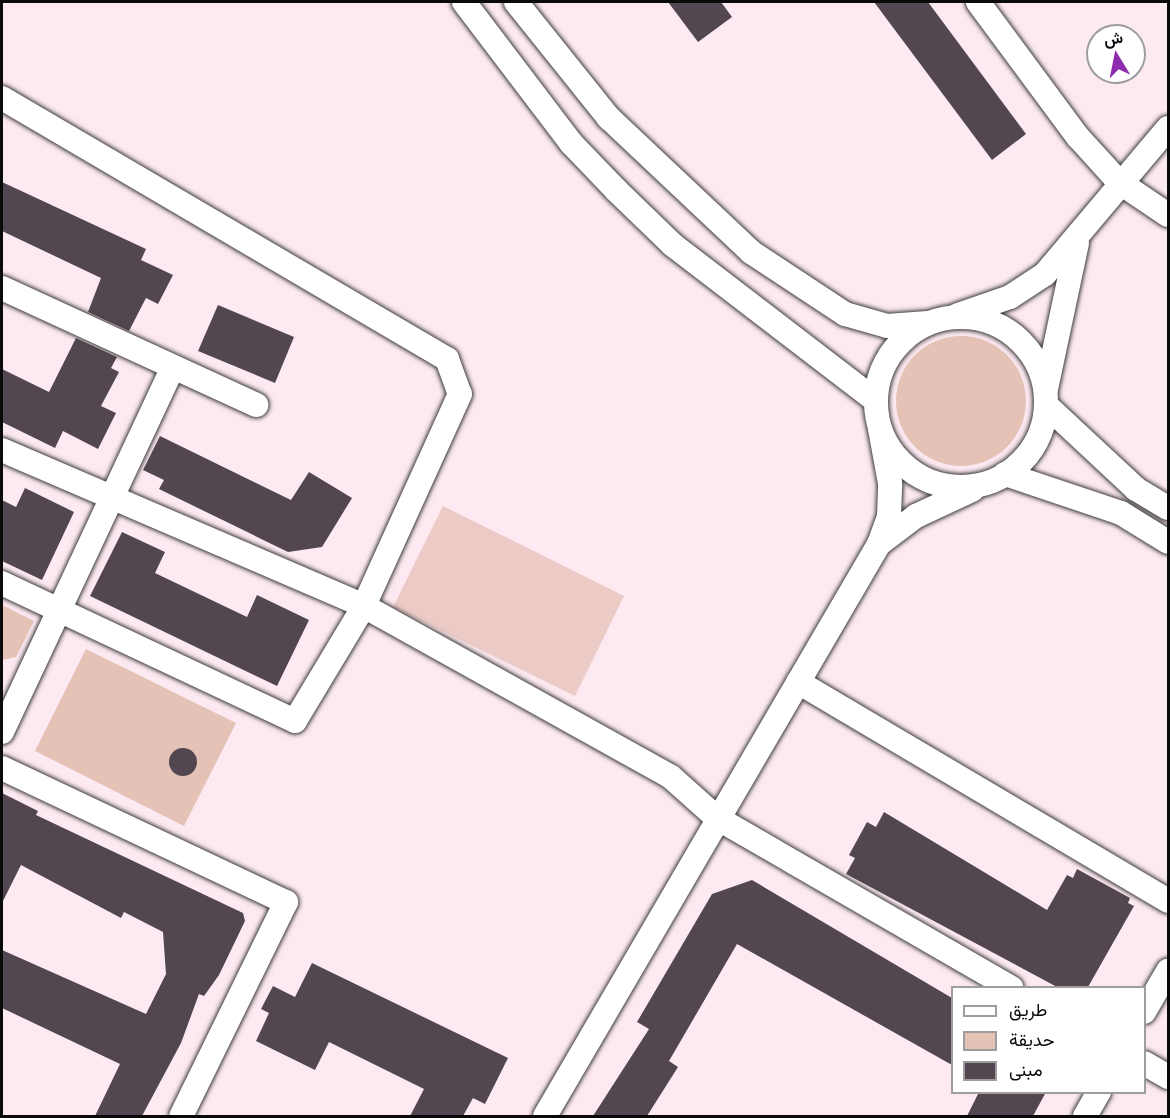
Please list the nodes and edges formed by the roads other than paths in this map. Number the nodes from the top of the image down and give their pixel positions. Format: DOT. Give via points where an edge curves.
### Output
graph roads {
  1 [pos="464,2"];
  2 [pos="516,2"];
  3 [pos="978,2"];
  4 [pos="2,98"];
  5 [pos="1168,128"];
  6 [pos="1119,182"];
  7 [pos="1168,215"];
  8 [pos="1077,243"];
  9 [pos="2,288"];
  10 [pos="952,317"];
  11 [pos="928,323"];
  12 [pos="173,367"];
  13 [pos="1046,398"];
  14 [pos="875,400"];
  15 [pos="256,405"];
  16 [pos="880,429"];
  17 [pos="2,450"];
  18 [pos="999,478"];
  19 [pos="111,500"];
  20 [pos="1168,508"];
  21 [pos="1168,542"];
  22 [pos="879,544"];
  23 [pos="2,583"];
  24 [pos="364,606"];
  25 [pos="57,610"];
  26 [pos="798,682"];
  27 [pos="2,732"];
  28 [pos="2,768"];
  29 [pos="717,818"];
  30 [pos="1168,901"];
  31 [pos="1168,971"];
  32 [pos="1010,986"];
  33 [pos="1146,1009"];
  34 [pos="1146,1064"];
  35 [pos="1168,1077"];
  36 [pos="1098,1094"];
  37 [pos="181,1116"];
  38 [pos="545,1116"];
  39 [pos="1085,1116"];
  1 -- 14 [label="street" via="571,142 616,190 673,245"];
  2 -- 11 [label="street" via="609,118 751,252 845,314 887,326"];
  3 -- 6 [label="street" via="1078,136"];
  4 -- 24 [label="street" via="447,359 460,394"];
  5 -- 6 [label="street"];
  6 -- 7 [label="street"];
  6 -- 8 [label="street"];
  8 -- 10 [label="street" via="1010,297"];
  8 -- 13 [label="street"];
  9 -- 12 [label="street"];
  10 -- 11 [label="street"];
  10 -- 13 [label="street" via="989,322 1021,342 1041,373"];
  11 -- 14 [label="street" via="890,354"];
  12 -- 15 [label="street"];
  12 -- 19 [label="street"];
  13 -- 18 [label="street" via="1034,445"];
  13 -- 20 [label="street" via="1136,489"];
  14 -- 16 [label="street"];
  16 -- 18 [label="street" via="895,457 923,478 958,488"];
  16 -- 22 [label="street" via="890,483 889,518"];
  17 -- 19 [label="street"];
  18 -- 21 [label="street" via="1121,513"];
  18 -- 22 [label="street" via="916,516"];
  19 -- 24 [label="street"];
  19 -- 25 [label="street"];
  22 -- 26 [label="street"];
  23 -- 25 [label="street"];
  24 -- 25 [label="street" via="295,721"];
  24 -- 29 [label="street" via="671,777"];
  25 -- 27 [label="street"];
  26 -- 29 [label="street"];
  26 -- 30 [label="street"];
  28 -- 37 [label="street" via="285,902"];
  29 -- 32 [label="street"];
  29 -- 38 [label="street"];
  31 -- 33 [label="street"];
  34 -- 35 [label="street"];
  36 -- 39 [label="street"];
}
